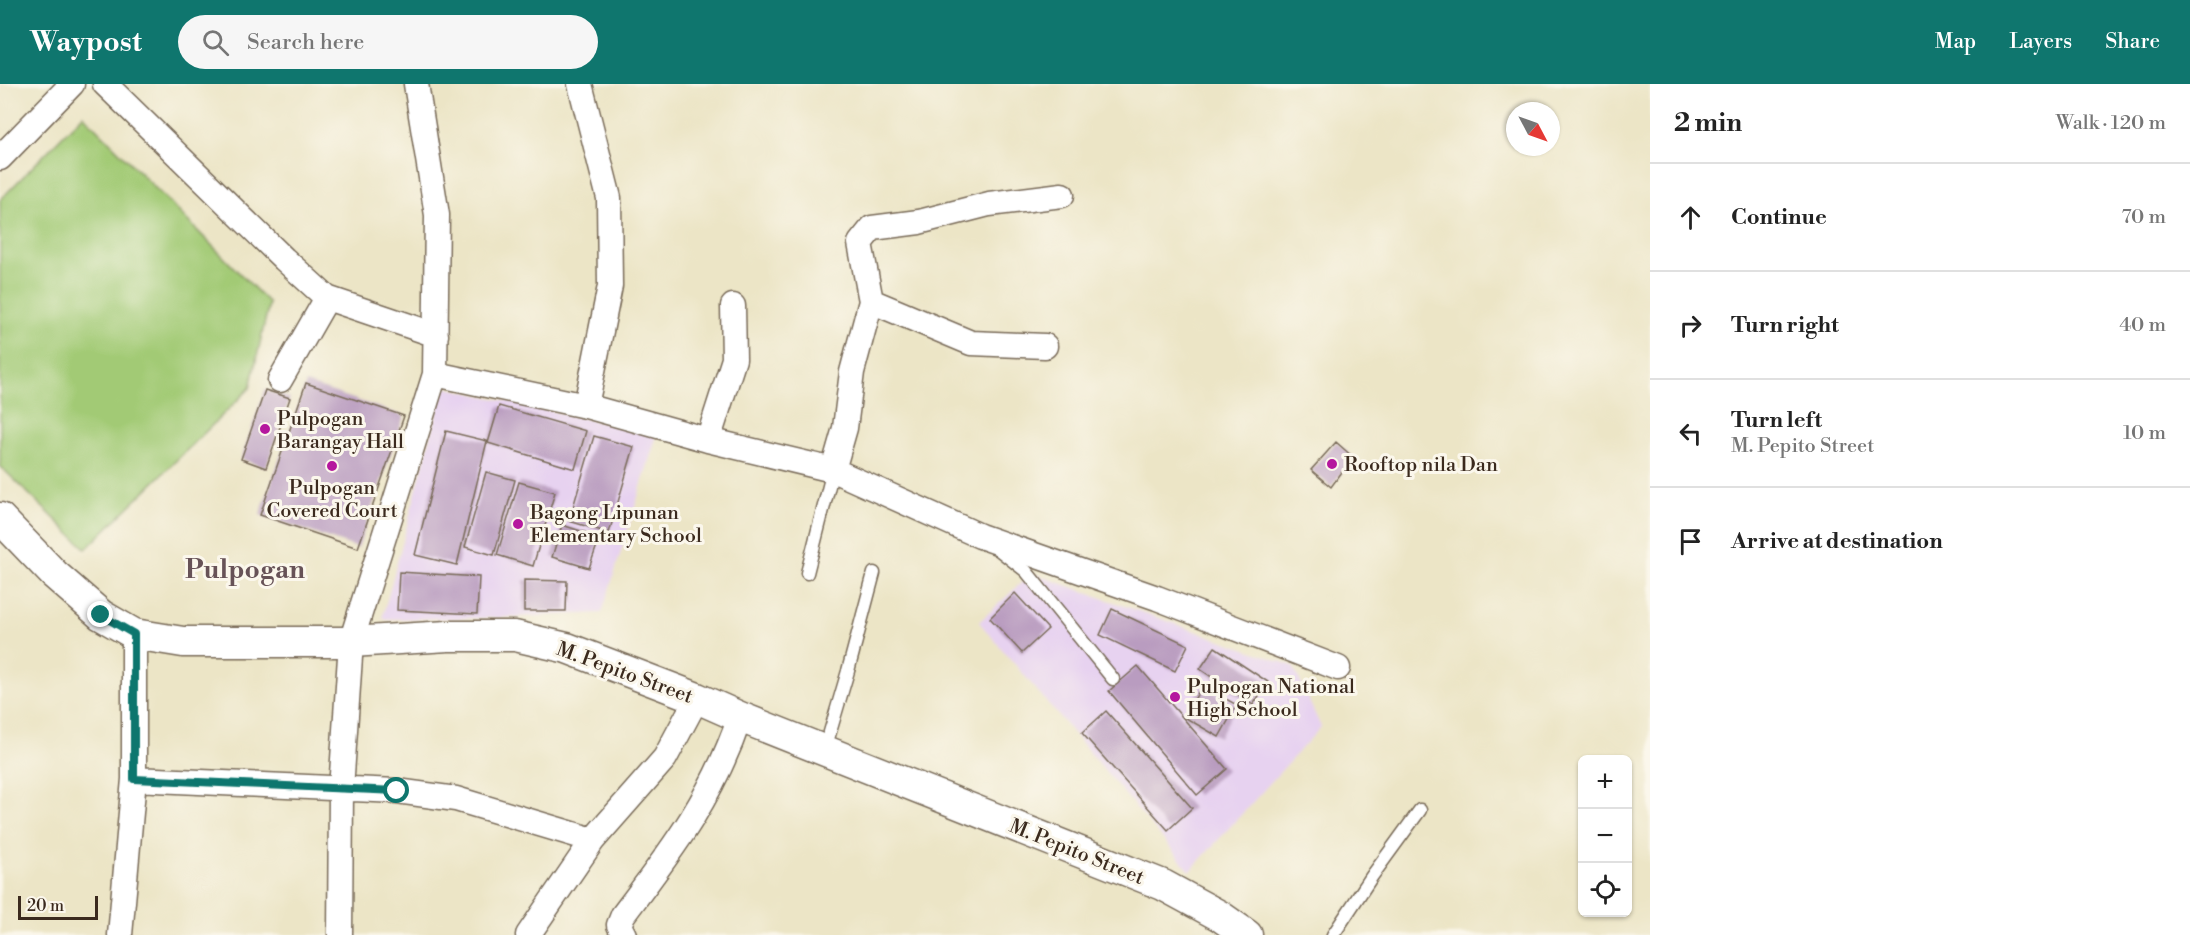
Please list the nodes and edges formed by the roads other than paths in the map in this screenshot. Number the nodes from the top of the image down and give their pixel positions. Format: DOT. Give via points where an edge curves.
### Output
graph roads {
  1 [pos="105,84"];
  2 [pos="416,84"];
  3 [pos="580,84"];
  4 [pos="67,85"];
  5 [pos="0,158"];
  6 [pos="1062,195"];
  7 [pos="327,298"];
  8 [pos="871,302"];
  9 [pos="733,306"];
  10 [pos="436,335"];
  11 [pos="1045,346"];
  12 [pos="435,374"];
  13 [pos="280,380"];
  14 [pos="586,406"];
  15 [pos="708,440"];
  16 [pos="833,470"];
  17 [pos="0,518"];
  18 [pos="980,536"];
  19 [pos="807,573"];
  20 [pos="874,573"];
  21 [pos="134,634"];
  22 [pos="351,642"];
  23 [pos="1338,668"];
  24 [pos="1113,679"];
  25 [pos="697,698"];
  26 [pos="740,717"];
  27 [pos="824,750"];
  28 [pos="134,779"];
  29 [pos="341,789"];
  30 [pos="1420,810"];
  31 [pos="593,840"];
  32 [pos="120,935"];
  33 [pos="340,935"];
  34 [pos="528,935"];
  35 [pos="624,935"];
  36 [pos="1247,935"];
  37 [pos="1333,935"];
  1 -- 7 [label="street"];
  2 -- 10 [label="street" via="437,215"];
  3 -- 14 [label="street" via="609,198 610,286"];
  4 -- 5 [label="street"];
  6 -- 8 [label="street" via="989,204 919,222 872,228 860,243"];
  7 -- 10 [label="street"];
  7 -- 13 [label="street"];
  8 -- 11 [label="street" via="971,343"];
  8 -- 16 [label="street" via="852,372 845,428"];
  9 -- 15 [label="street" via="734,359"];
  10 -- 12 [label="street"];
  12 -- 14 [label="street"];
  12 -- 22 [label="street"];
  14 -- 15 [label="street"];
  15 -- 16 [label="street"];
  16 -- 18 [label="street"];
  16 -- 19 [label="lane"];
  17 -- 21 [label="street, M. Pepito Street" via="101,615"];
  18 -- 23 [label="street" via="1157,598"];
  18 -- 24 [label="lane" via="1026,572"];
  20 -- 27 [label="lane"];
  21 -- 22 [label="street, M. Pepito Street" via="183,642"];
  21 -- 28 [label="street"];
  22 -- 25 [label="street, M. Pepito Street" via="515,636 567,648"];
  22 -- 29 [label="street"];
  25 -- 26 [label="street, M. Pepito Street"];
  25 -- 31 [label="street" via="665,758"];
  26 -- 27 [label="street, M. Pepito Street"];
  26 -- 35 [label="street" via="705,799 623,915 619,925"];
  27 -- 36 [label="street, M. Pepito Street" via="1163,885"];
  28 -- 29 [label="street"];
  28 -- 32 [label="street"];
  29 -- 31 [label="street" via="456,799"];
  29 -- 33 [label="street"];
  30 -- 37 [label="lane"];
  31 -- 34 [label="street"];
}
